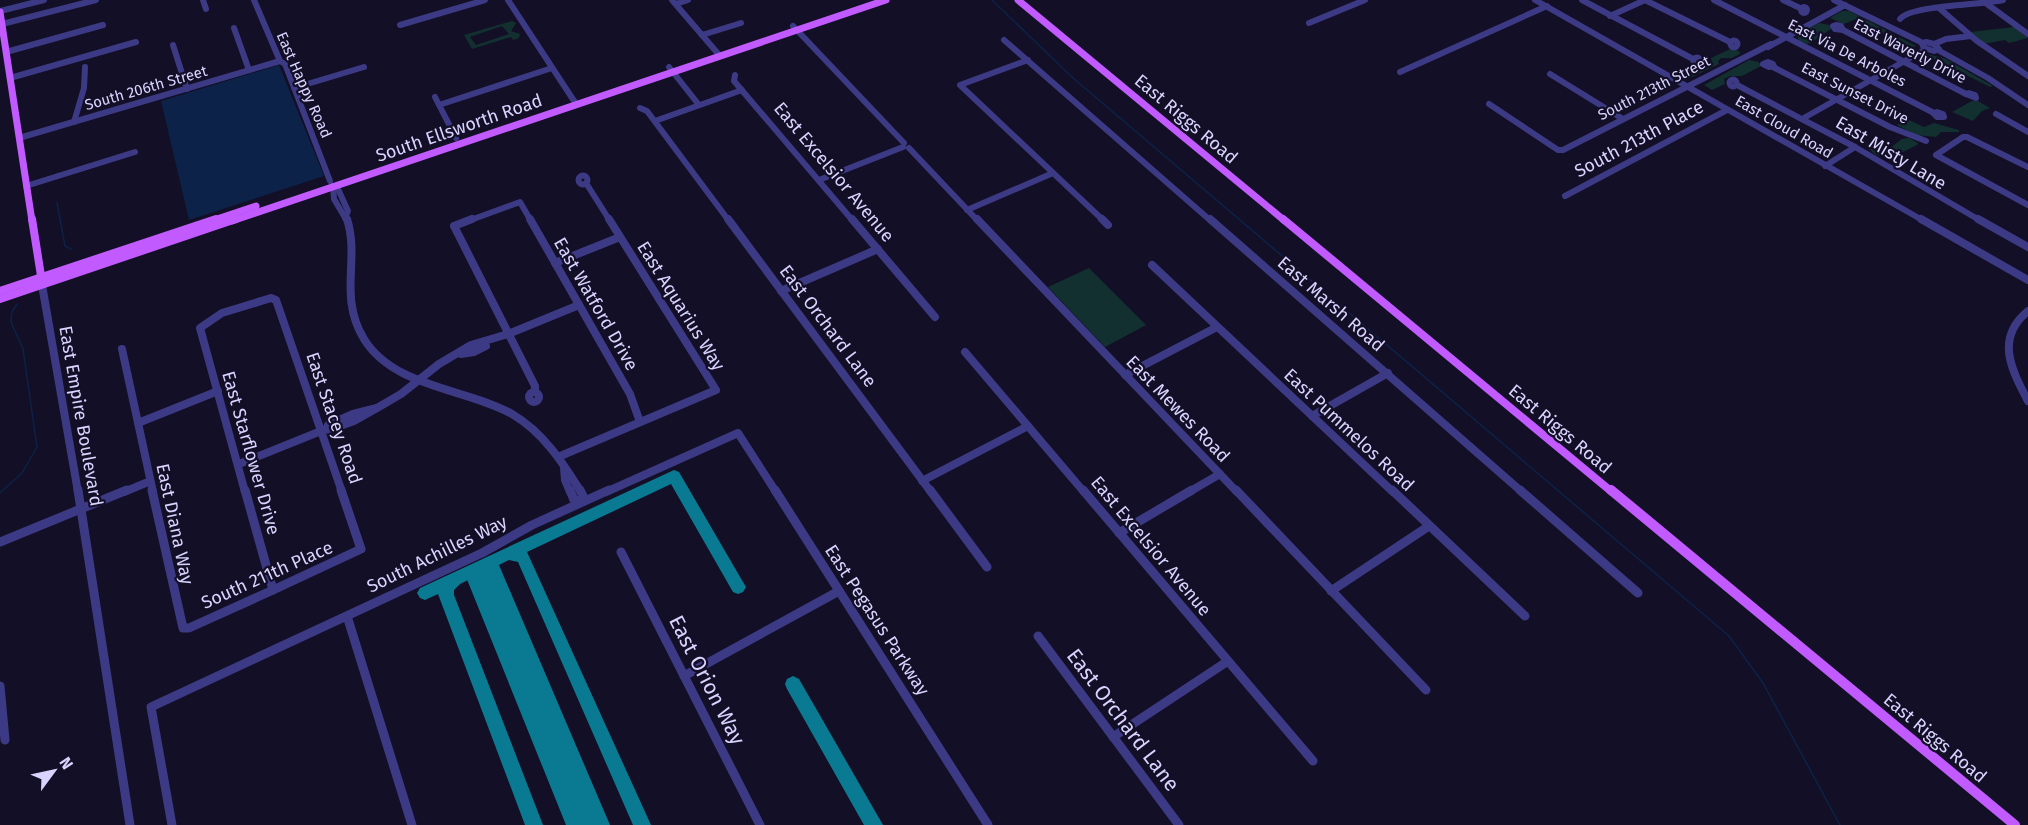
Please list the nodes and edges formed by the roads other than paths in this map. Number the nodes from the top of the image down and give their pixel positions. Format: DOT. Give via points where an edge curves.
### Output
graph roads {
  1 [pos="44,0"];
  2 [pos="96,0"];
  3 [pos="203,0"];
  4 [pos="254,0"];
  5 [pos="485,0"];
  6 [pos="508,0"];
  7 [pos="688,0"];
  8 [pos="869,0"];
  9 [pos="886,0"];
  10 [pos="1018,0"];
  11 [pos="1027,0"];
  12 [pos="1365,0"];
  13 [pos="1535,0"];
  14 [pos="1582,0"];
  15 [pos="1645,0"];
  16 [pos="1714,0"];
  17 [pos="1783,0"];
  18 [pos="1834,0"];
  19 [pos="1980,0"];
  20 [pos="2003,0"];
  21 [pos="674,2"];
  22 [pos="1987,4"];
  23 [pos="1845,5"];
  24 [pos="1546,6"];
  25 [pos="1800,8"];
  26 [pos="1939,8"];
  27 [pos="206,9"];
  28 [pos="0,12"];
  29 [pos="1610,16"];
  30 [pos="1900,19"];
  31 [pos="741,23"];
  32 [pos="1309,23"];
  33 [pos="2,24"];
  34 [pos="103,25"];
  35 [pos="400,25"];
  36 [pos="234,28"];
  37 [pos="795,28"];
  38 [pos="1843,30"];
  39 [pos="2028,34"];
  40 [pos="702,35"];
  41 [pos="1785,36"];
  42 [pos="1971,36"];
  43 [pos="1004,40"];
  44 [pos="136,42"];
  45 [pos="1730,42"];
  46 [pos="173,45"];
  47 [pos="1924,46"];
  48 [pos="1936,47"];
  49 [pos="6,52"];
  50 [pos="718,53"];
  51 [pos="1085,57"];
  52 [pos="1693,59"];
  53 [pos="1028,60"];
  54 [pos="280,61"];
  55 [pos="1902,62"];
  56 [pos="85,67"];
  57 [pos="364,67"];
  58 [pos="1773,67"];
  59 [pos="552,68"];
  60 [pos="670,69"];
  61 [pos="249,70"];
  62 [pos="1400,72"];
  63 [pos="1550,74"];
  64 [pos="735,75"];
  65 [pos="2028,76"];
  66 [pos="10,78"];
  67 [pos="1871,80"];
  68 [pos="1737,85"];
  69 [pos="1687,87"];
  70 [pos="294,88"];
  71 [pos="187,89"];
  72 [pos="742,90"];
  73 [pos="1966,94"];
  74 [pos="435,97"];
  75 [pos="1837,99"];
  76 [pos="574,101"];
  77 [pos="1489,104"];
  78 [pos="439,105"];
  79 [pos="699,105"];
  80 [pos="2028,105"];
  81 [pos="640,108"];
  82 [pos="1727,110"];
  83 [pos="1934,113"];
  84 [pos="1996,114"];
  85 [pos="1623,119"];
  86 [pos="1802,119"];
  87 [pos="655,121"];
  88 [pos="74,122"];
  89 [pos="2028,132"];
  90 [pos="19,138"];
  91 [pos="456,138"];
  92 [pos="1926,141"];
  93 [pos="905,146"];
  94 [pos="1855,147"];
  95 [pos="135,152"];
  96 [pos="1825,165"];
  97 [pos="2027,165"];
  98 [pos="1053,173"];
  99 [pos="819,180"];
  100 [pos="332,183"];
  101 [pos="586,183"];
  102 [pos="26,186"];
  103 [pos="1565,196"];
  104 [pos="2028,205"];
  105 [pos="967,210"];
  106 [pos="1108,225"];
  107 [pos="620,237"];
  108 [pos="2028,247"];
  109 [pos="878,249"];
  110 [pos="555,263"];
  111 [pos="1152,265"];
  112 [pos="2026,280"];
  113 [pos="42,281"];
  114 [pos="0,291"];
  115 [pos="781,291"];
  116 [pos="274,298"];
  117 [pos="0,299"];
  118 [pos="579,305"];
  119 [pos="2028,311"];
  120 [pos="935,317"];
  121 [pos="1217,327"];
  122 [pos="508,334"];
  123 [pos="122,349"];
  124 [pos="964,352"];
  125 [pos="1388,373"];
  126 [pos="1125,375"];
  127 [pos="418,380"];
  128 [pos="218,391"];
  129 [pos="535,392"];
  130 [pos="2028,402"];
  131 [pos="1312,416"];
  132 [pos="640,422"];
  133 [pos="138,423"];
  134 [pos="1028,426"];
  135 [pos="324,430"];
  136 [pos="738,433"];
  137 [pos="558,458"];
  138 [pos="239,464"];
  139 [pos="1220,474"];
  140 [pos="922,481"];
  141 [pos="148,482"];
  142 [pos="580,502"];
  143 [pos="81,509"];
  144 [pos="1429,526"];
  145 [pos="1119,533"];
  146 [pos="0,542"];
  147 [pos="361,549"];
  148 [pos="621,552"];
  149 [pos="987,567"];
  150 [pos="273,591"];
  151 [pos="839,591"];
  152 [pos="1331,591"];
  153 [pos="1638,593"];
  154 [pos="347,616"];
  155 [pos="1525,616"];
  156 [pos="186,629"];
  157 [pos="1038,636"];
  158 [pos="1228,662"];
  159 [pos="684,676"];
  160 [pos="0,686"];
  161 [pos="1426,690"];
  162 [pos="1113,737"];
  163 [pos="5,740"];
  164 [pos="1313,761"];
  165 [pos="130,825"];
  166 [pos="172,825"];
  167 [pos="412,825"];
  168 [pos="760,825"];
  169 [pos="988,825"];
  170 [pos="1179,825"];
  171 [pos="2015,825"];
  1 -- 28 [label="street"];
  2 -- 33 [label="street"];
  3 -- 27 [label="street"];
  4 -- 54 [label="street, East Happy Road"];
  5 -- 35 [label="street"];
  6 -- 59 [label="street"];
  7 -- 21 [label="street"];
  8 -- 37 [label="main road, South Ellsworth Road"];
  9 -- 37 [label="main road, South Ellsworth Road"];
  10 -- 51 [label="main road, East Riggs Road"];
  11 -- 51 [label="main road, East Riggs Road"];
  12 -- 32 [label="street"];
  13 -- 24 [label="street, East Cloud Road"];
  14 -- 29 [label="street"];
  15 -- 29 [label="street"];
  15 -- 45 [label="street"];
  16 -- 41 [label="street, East Via De Arboles"];
  17 -- 25 [label="street"];
  18 -- 23 [label="street"];
  19 -- 22 [label="street"];
  20 -- 22 [label="street"];
  21 -- 40 [label="street"];
  22 -- 26 [label="street"];
  22 -- 39 [label="street"];
  23 -- 41 [label="street, South 213th Street"];
  23 -- 47 [label="street"];
  24 -- 62 [label="street"];
  24 -- 69 [label="street, East Cloud Road"];
  26 -- 30 [label="street" via="1907,13"];
  26 -- 42 [label="street"];
  28 -- 33 [label="main road, East Empire Boulevard"];
  29 -- 52 [label="street"];
  31 -- 40 [label="street"];
  33 -- 49 [label="main road, East Empire Boulevard"];
  34 -- 49 [label="street"];
  36 -- 61 [label="street"];
  37 -- 50 [label="main road, South Ellsworth Road"];
  37 -- 93 [label="street, East Mewes Road"];
  38 -- 55 [label="street, East Waverly Drive"];
  40 -- 50 [label="street"];
  41 -- 67 [label="street, East Via De Arboles"];
  41 -- 69 [label="street, South 213th Street"];
  42 -- 48 [label="street" via="1946,39"];
  42 -- 65 [label="street"];
  43 -- 53 [label="street, East Marsh Road"];
  44 -- 66 [label="street"];
  46 -- 71 [label="street"];
  47 -- 48 [label="street"];
  47 -- 55 [label="street"];
  48 -- 80 [label="street"];
  49 -- 66 [label="main road, East Empire Boulevard"];
  50 -- 60 [label="main road, South Ellsworth Road"];
  51 -- 171 [label="main road, East Riggs Road"];
  53 -- 98 [label="street" via="960,85"];
  53 -- 125 [label="street, East Marsh Road"];
  54 -- 61 [label="street, South 206th Street"];
  54 -- 70 [label="street, East Happy Road" via="285,64"];
  55 -- 67 [label="street"];
  55 -- 73 [label="street, East Waverly Drive"];
  56 -- 88 [label="street" via="84,88"];
  57 -- 70 [label="street"];
  58 -- 75 [label="street, East Sunset Drive"];
  59 -- 76 [label="street"];
  59 -- 78 [label="street"];
  60 -- 76 [label="main road, South Ellsworth Road"];
  60 -- 79 [label="street"];
  61 -- 71 [label="street, South 206th Street"];
  63 -- 85 [label="street"];
  64 -- 72 [label="street, East Excelsior Avenue" via="734,81"];
  66 -- 90 [label="main road, East Empire Boulevard"];
  67 -- 75 [label="street"];
  67 -- 83 [label="street, East Via De Arboles"];
  68 -- 86 [label="street, East Misty Lane"];
  69 -- 82 [label="street, East Cloud Road"];
  69 -- 85 [label="street, South 213th Street"];
  70 -- 100 [label="street, East Happy Road"];
  71 -- 88 [label="street, South 206th Street"];
  72 -- 79 [label="street"];
  72 -- 99 [label="street, East Excelsior Avenue"];
  74 -- 78 [label="street"];
  75 -- 86 [label="street"];
  75 -- 92 [label="street, East Sunset Drive"];
  76 -- 91 [label="main road, South Ellsworth Road"];
  76 -- 100 [label="main road, South Ellsworth Road"];
  77 -- 85 [label="street, South 213th Street" via="1558,150"];
  78 -- 91 [label="street"];
  79 -- 87 [label="street"];
  81 -- 87 [label="street, East Orchard Lane"];
  82 -- 96 [label="street, East Cloud Road"];
  82 -- 103 [label="street, South 213th Place"];
  84 -- 89 [label="street"];
  86 -- 94 [label="street, East Misty Lane"];
  87 -- 115 [label="street, East Orchard Lane"];
  88 -- 90 [label="street, South 206th Street"];
  90 -- 102 [label="main road, East Empire Boulevard"];
  91 -- 100 [label="main road, South Ellsworth Road"];
  93 -- 99 [label="street"];
  93 -- 105 [label="street, East Mewes Road"];
  94 -- 96 [label="street"];
  94 -- 108 [label="street, East Misty Lane"];
  95 -- 102 [label="street"];
  96 -- 112 [label="street, East Cloud Road"];
  97 -- 104 [label="street" via="1967,137 1936,155"];
  98 -- 105 [label="street"];
  98 -- 106 [label="street"];
  99 -- 109 [label="street, East Excelsior Avenue"];
  100 -- 113 [label="main road, South Ellsworth Road"];
  100 -- 127 [label="street" via="331,191 350,238 350,296 355,320 369,346"];
  101 -- 107 [label="street, East Aquarius Way"];
  102 -- 113 [label="main road, East Empire Boulevard"];
  105 -- 126 [label="street, East Mewes Road"];
  107 -- 110 [label="street"];
  107 -- 132 [label="street, East Aquarius Way" via="716,390"];
  109 -- 115 [label="street"];
  109 -- 120 [label="street, East Excelsior Avenue"];
  110 -- 118 [label="street, East Watford Drive"];
  110 -- 122 [label="street, East Watford Drive" via="520,202 454,226"];
  111 -- 121 [label="street, East Pummelos Road"];
  113 -- 114 [label="main road"];
  113 -- 117 [label="main road"];
  113 -- 143 [label="street, East Empire Boulevard"];
  115 -- 140 [label="street, East Orchard Lane"];
  116 -- 128 [label="street, East Starflower Drive" via="220,315 200,328"];
  116 -- 135 [label="street, East Stacey Road"];
  118 -- 122 [label="street"];
  118 -- 132 [label="street, East Watford Drive" via="630,394"];
  119 -- 130 [label="street" via="2016,322 2008,341 2009,361"];
  121 -- 126 [label="street"];
  121 -- 131 [label="street, East Pummelos Road"];
  122 -- 127 [label="street" via="455,355"];
  122 -- 129 [label="street"];
  123 -- 133 [label="street, East Diana Way"];
  124 -- 134 [label="street, East Excelsior Avenue"];
  125 -- 131 [label="street"];
  125 -- 153 [label="street, East Marsh Road"];
  126 -- 139 [label="street, East Mewes Road"];
  127 -- 135 [label="street" via="377,408 328,425"];
  127 -- 137 [label="street" via="512,414 540,435"];
  128 -- 133 [label="street"];
  128 -- 138 [label="street, East Starflower Drive"];
  131 -- 144 [label="street, East Pummelos Road"];
  132 -- 137 [label="street"];
  133 -- 141 [label="street, East Diana Way"];
  134 -- 140 [label="street"];
  134 -- 145 [label="street, East Excelsior Avenue"];
  135 -- 138 [label="street"];
  135 -- 147 [label="street, East Stacey Road"];
  136 -- 142 [label="street, South Achilles Way"];
  136 -- 151 [label="street, East Pegasus Parkway"];
  137 -- 142 [label="street" via="574,500"];
  138 -- 150 [label="street, East Starflower Drive"];
  139 -- 145 [label="street"];
  139 -- 152 [label="street, East Mewes Road"];
  140 -- 149 [label="street, East Orchard Lane"];
  141 -- 143 [label="street"];
  141 -- 156 [label="street, East Diana Way" via="181,625"];
  142 -- 154 [label="street, South Achilles Way"];
  143 -- 146 [label="street"];
  143 -- 165 [label="street, East Empire Boulevard"];
  144 -- 152 [label="street"];
  144 -- 155 [label="street, East Pummelos Road"];
  145 -- 158 [label="street, East Excelsior Avenue"];
  147 -- 150 [label="street, South 211th Place"];
  148 -- 159 [label="street, East Orion Way"];
  150 -- 156 [label="street, South 211th Place"];
  151 -- 159 [label="street"];
  151 -- 169 [label="street, East Pegasus Parkway"];
  152 -- 161 [label="street, East Mewes Road"];
  154 -- 166 [label="street, South Achilles Way" via="151,707"];
  154 -- 167 [label="street"];
  157 -- 162 [label="street, East Orchard Lane"];
  158 -- 162 [label="street"];
  158 -- 164 [label="street, East Excelsior Avenue"];
  159 -- 168 [label="street, East Orion Way"];
  160 -- 163 [label="street"];
  162 -- 170 [label="street, East Orchard Lane"];
}
